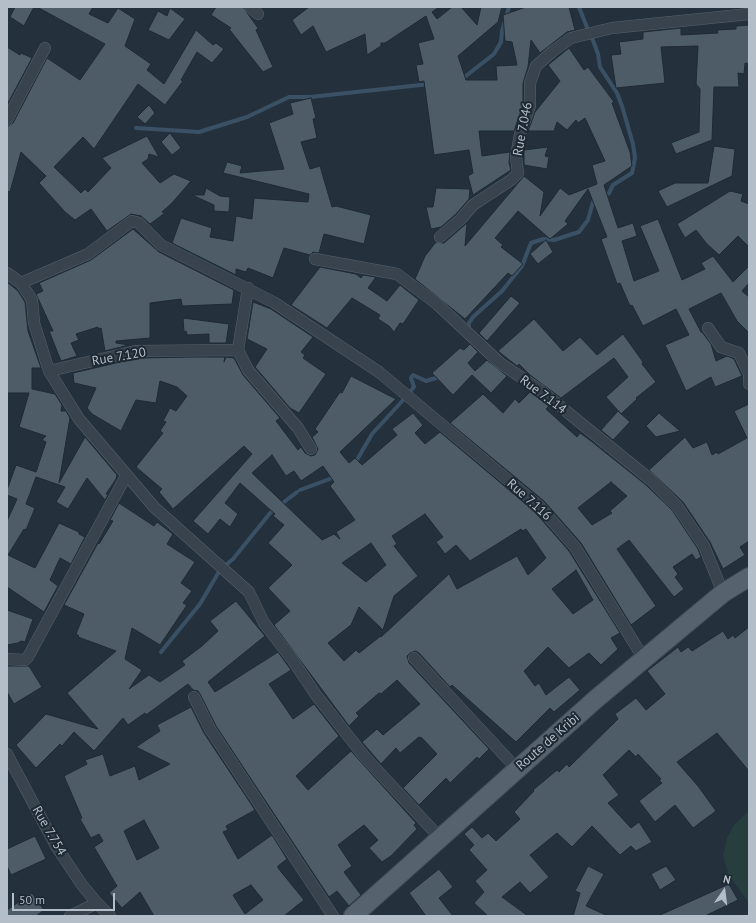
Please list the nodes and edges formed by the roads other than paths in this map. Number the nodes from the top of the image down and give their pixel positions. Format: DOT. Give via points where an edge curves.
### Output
graph roads {
  1 [pos="250,7"];
  2 [pos="258,14"];
  3 [pos="749,14"];
  4 [pos="45,48"];
  5 [pos="7,120"];
  6 [pos="440,237"];
  7 [pos="315,259"];
  8 [pos="7,273"];
  9 [pos="21,283"];
  10 [pos="248,288"];
  11 [pos="708,328"];
  12 [pos="238,350"];
  13 [pos="49,371"];
  14 [pos="749,384"];
  15 [pos="311,449"];
  16 [pos="126,476"];
  17 [pos="749,577"];
  18 [pos="724,593"];
  19 [pos="414,658"];
  20 [pos="7,659"];
  21 [pos="644,660"];
  22 [pos="194,697"];
  23 [pos="7,754"];
  24 [pos="517,769"];
  25 [pos="441,839"];
  26 [pos="97,903"];
  27 [pos="70,916"];
  28 [pos="110,916"];
  29 [pos="333,916"];
  30 [pos="353,916"];
  1 -- 2 [label="street"];
  3 -- 6 [label="street, Rue 7.046" via="612,28 571,38 536,66 530,83 530,106 520,134 516,157 518,173 473,206"];
  4 -- 5 [label="street"];
  7 -- 18 [label="street, Rue 7.114" via="396,274 437,304 500,363 540,390 651,480 677,506 704,546"];
  8 -- 9 [label="street"];
  9 -- 10 [label="street, Rue 7.116" via="88,254 132,221 139,223 161,245"];
  9 -- 13 [label="street" via="32,300 34,323"];
  10 -- 12 [label="street"];
  10 -- 21 [label="street, Rue 7.116" via="281,306 379,372 544,512 579,554"];
  11 -- 14 [label="street" via="721,347 739,353 749,374"];
  12 -- 13 [label="street, Rue 7.120" via="136,351"];
  12 -- 15 [label="street" via="248,370 298,428"];
  13 -- 16 [label="street" via="79,418"];
  16 -- 20 [label="street" via="28,657 25,660"];
  16 -- 25 [label="street" via="154,507 249,592 264,623 316,695 364,756"];
  17 -- 18 [label="main road, Route de Kribi"];
  18 -- 21 [label="main road, Route de Kribi"];
  19 -- 24 [label="street"];
  21 -- 24 [label="main road, Route de Kribi"];
  22 -- 29 [label="street" via="210,728"];
  23 -- 26 [label="street, Rue 7.754" via="56,846"];
  24 -- 25 [label="main road, Route de Kribi"];
  25 -- 30 [label="main road, Route de Kribi"];
  26 -- 27 [label="street"];
  26 -- 28 [label="street, Rue 7.754"];
}
